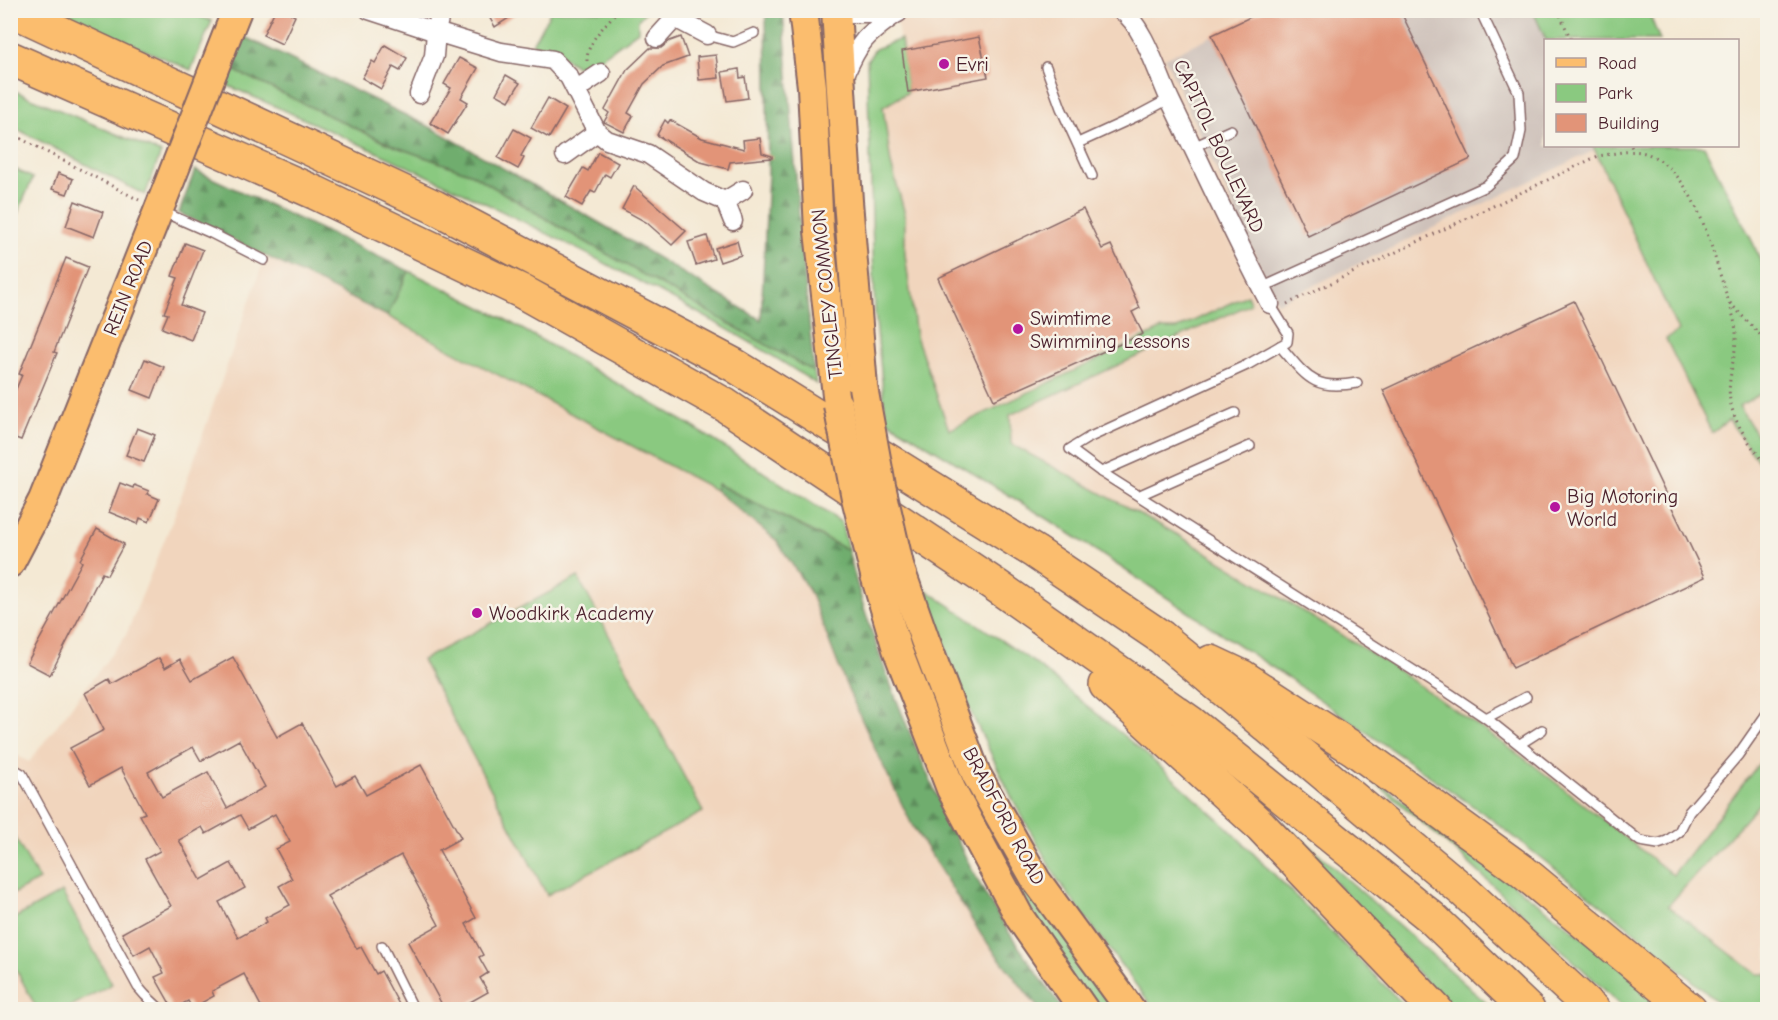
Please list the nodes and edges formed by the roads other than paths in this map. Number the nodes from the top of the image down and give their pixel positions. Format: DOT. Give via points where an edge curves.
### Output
graph roads {
  1 [pos="12,10"];
  2 [pos="369,10"];
  3 [pos="441,10"];
  4 [pos="803,10"];
  5 [pos="1480,10"];
  6 [pos="832,11"];
  7 [pos="902,12"];
  8 [pos="1127,12"];
  9 [pos="673,14"];
  10 [pos="233,20"];
  11 [pos="435,32"];
  12 [pos="754,33"];
  13 [pos="707,35"];
  14 [pos="657,38"];
  15 [pos="10,58"];
  16 [pos="1046,67"];
  17 [pos="841,86"];
  18 [pos="812,87"];
  19 [pos="419,94"];
  20 [pos="1169,99"];
  21 [pos="1231,130"];
  22 [pos="597,132"];
  23 [pos="1078,143"];
  24 [pos="1193,147"];
  25 [pos="565,155"];
  26 [pos="1092,176"];
  27 [pos="743,190"];
  28 [pos="725,201"];
  29 [pos="161,205"];
  30 [pos="733,221"];
  31 [pos="264,260"];
  32 [pos="1262,288"];
  33 [pos="1270,304"];
  34 [pos="1280,346"];
  35 [pos="1357,383"];
  36 [pos="1235,413"];
  37 [pos="1250,446"];
  38 [pos="1101,472"];
  39 [pos="1140,495"];
  40 [pos="10,563"];
  41 [pos="888,572"];
  42 [pos="998,587"];
  43 [pos="1161,637"];
  44 [pos="1526,697"];
  45 [pos="1767,712"];
  46 [pos="1486,718"];
  47 [pos="1542,730"];
  48 [pos="1520,744"];
  49 [pos="10,767"];
  50 [pos="382,946"];
  51 [pos="161,1010"];
  52 [pos="414,1010"];
  53 [pos="1084,1010"];
  54 [pos="1131,1010"];
  55 [pos="1436,1010"];
  56 [pos="1528,1010"];
  57 [pos="1593,1010"];
  58 [pos="1690,1010"];
  1 -- 43 [label="highway" via="435,207 735,364 1035,552"];
  2 -- 11 [label="street"];
  3 -- 11 [label="street"];
  4 -- 18 [label="main road, TINGLEY COMMON"];
  5 -- 32 [label="lane" via="1519,93 1521,131 1515,159 1486,186"];
  6 -- 7 [label="street"];
  6 -- 17 [label="main road, TINGLEY COMMON"];
  6 -- 18 [label="main road"];
  7 -- 17 [label="street" via="870,31 860,43"];
  8 -- 20 [label="street, CAPITOL BOULEVARD"];
  9 -- 13 [label="street"];
  9 -- 14 [label="street"];
  10 -- 29 [label="main road, REIN ROAD, bridge"];
  11 -- 19 [label="street" via="434,56"];
  11 -- 22 [label="street" via="501,52 553,60 569,77 589,81"];
  12 -- 13 [label="lane" via="733,42"];
  15 -- 42 [label="highway" via="316,193 520,291 724,405"];
  16 -- 23 [label="lane"];
  17 -- 41 [label="main road, TINGLEY COMMON, bridge" via="863,387 881,486"];
  18 -- 41 [label="main road, TINGLEY COMMON, bridge" via="819,231 838,405 856,498"];
  20 -- 23 [label="lane"];
  20 -- 24 [label="street, CAPITOL BOULEVARD"];
  21 -- 24 [label="lane"];
  22 -- 25 [label="street"];
  22 -- 28 [label="street" via="607,140 648,154 704,192"];
  23 -- 26 [label="lane"];
  24 -- 32 [label="street, CAPITOL BOULEVARD"];
  27 -- 28 [label="street"];
  28 -- 30 [label="street"];
  29 -- 31 [label="lane"];
  29 -- 40 [label="main road, REIN ROAD" via="43,500"];
  32 -- 33 [label="street, CAPITOL BOULEVARD"];
  33 -- 34 [label="lane" via="1288,333 1287,342"];
  34 -- 35 [label="lane" via="1317,383"];
  34 -- 38 [label="lane" via="1070,449"];
  36 -- 38 [label="lane"];
  37 -- 39 [label="lane"];
  38 -- 39 [label="lane"];
  39 -- 46 [label="lane"];
  41 -- 53 [label="main road, BRADFORD ROAD" via="897,649 951,789 1020,918"];
  41 -- 54 [label="main road, BRADFORD ROAD" via="925,640 976,774 1036,880"];
  42 -- 55 [label="highway" via="1261,825"];
  42 -- 56 [label="highway" via="1191,723 1431,917"];
  43 -- 57 [label="highway" via="1464,892"];
  43 -- 58 [label="highway" via="1243,677 1354,749 1521,870"];
  44 -- 46 [label="lane"];
  45 -- 48 [label="lane" via="1738,755 1689,812 1679,832 1658,844 1640,841"];
  46 -- 48 [label="lane"];
  47 -- 48 [label="lane"];
  49 -- 51 [label="lane" via="22,774 138,987"];
  50 -- 52 [label="lane"];
}
